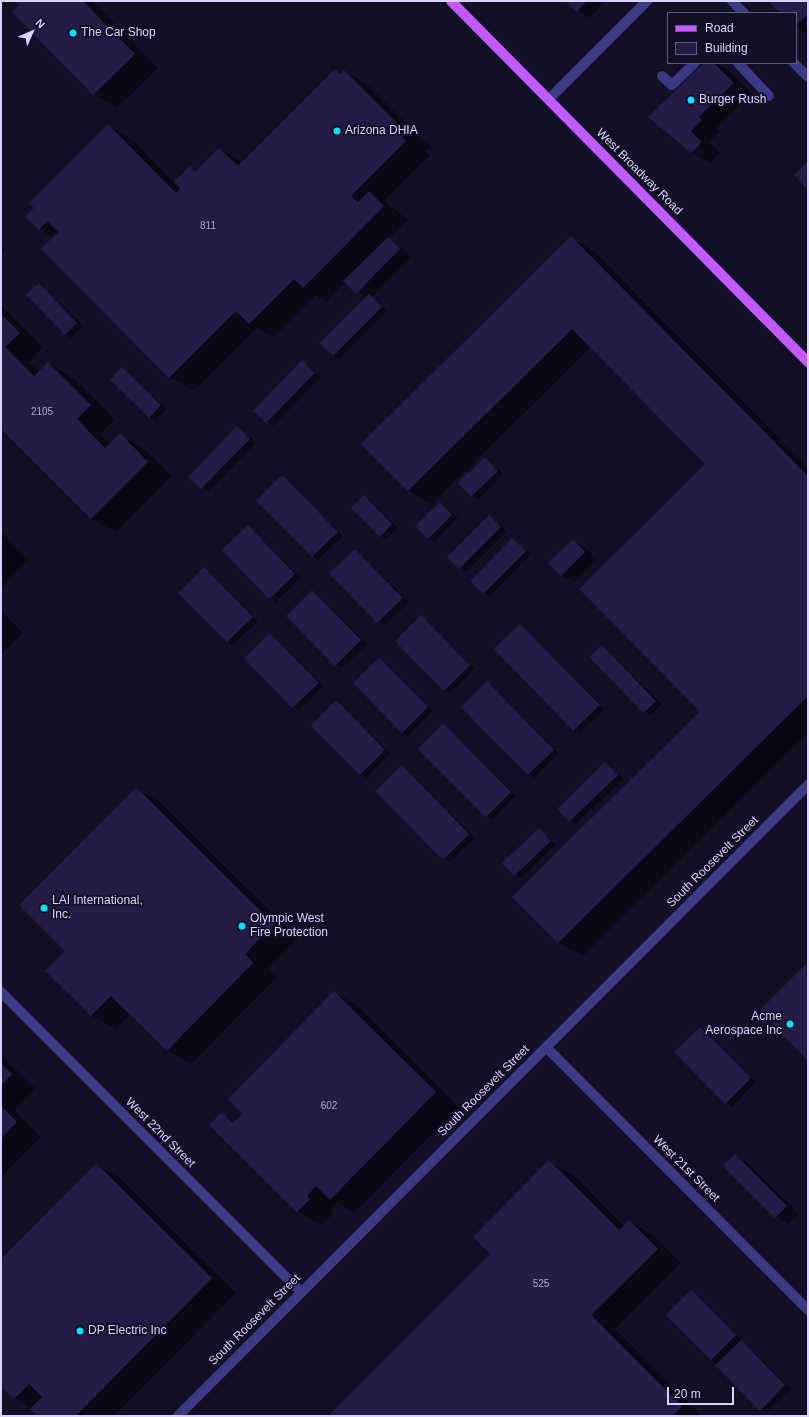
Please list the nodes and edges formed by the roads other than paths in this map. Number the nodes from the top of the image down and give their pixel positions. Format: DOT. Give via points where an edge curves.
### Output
graph roads {
  1 [pos="451,1"];
  2 [pos="647,1"];
  3 [pos="732,1"];
  4 [pos="743,12"];
  5 [pos="694,64"];
  6 [pos="739,64"];
  7 [pos="795,64"];
  8 [pos="662,76"];
  9 [pos="808,77"];
  10 [pos="769,96"];
  11 [pos="549,99"];
  12 [pos="808,362"];
  13 [pos="808,785"];
  14 [pos="1,992"];
  15 [pos="546,1047"];
  16 [pos="301,1292"];
  17 [pos="808,1310"];
  18 [pos="178,1416"];
  1 -- 11 [label="main road, West Broadway Road"];
  2 -- 11 [label="street"];
  3 -- 4 [label="street"];
  5 -- 8 [label="street" via="672,85"];
  6 -- 10 [label="street"];
  7 -- 9 [label="street"];
  11 -- 12 [label="main road, West Broadway Road"];
  13 -- 15 [label="street, South Roosevelt Street"];
  14 -- 16 [label="street, West 22nd Street"];
  15 -- 16 [label="street, South Roosevelt Street"];
  15 -- 17 [label="street, West 21st Street"];
  16 -- 18 [label="street, South Roosevelt Street"];
}
